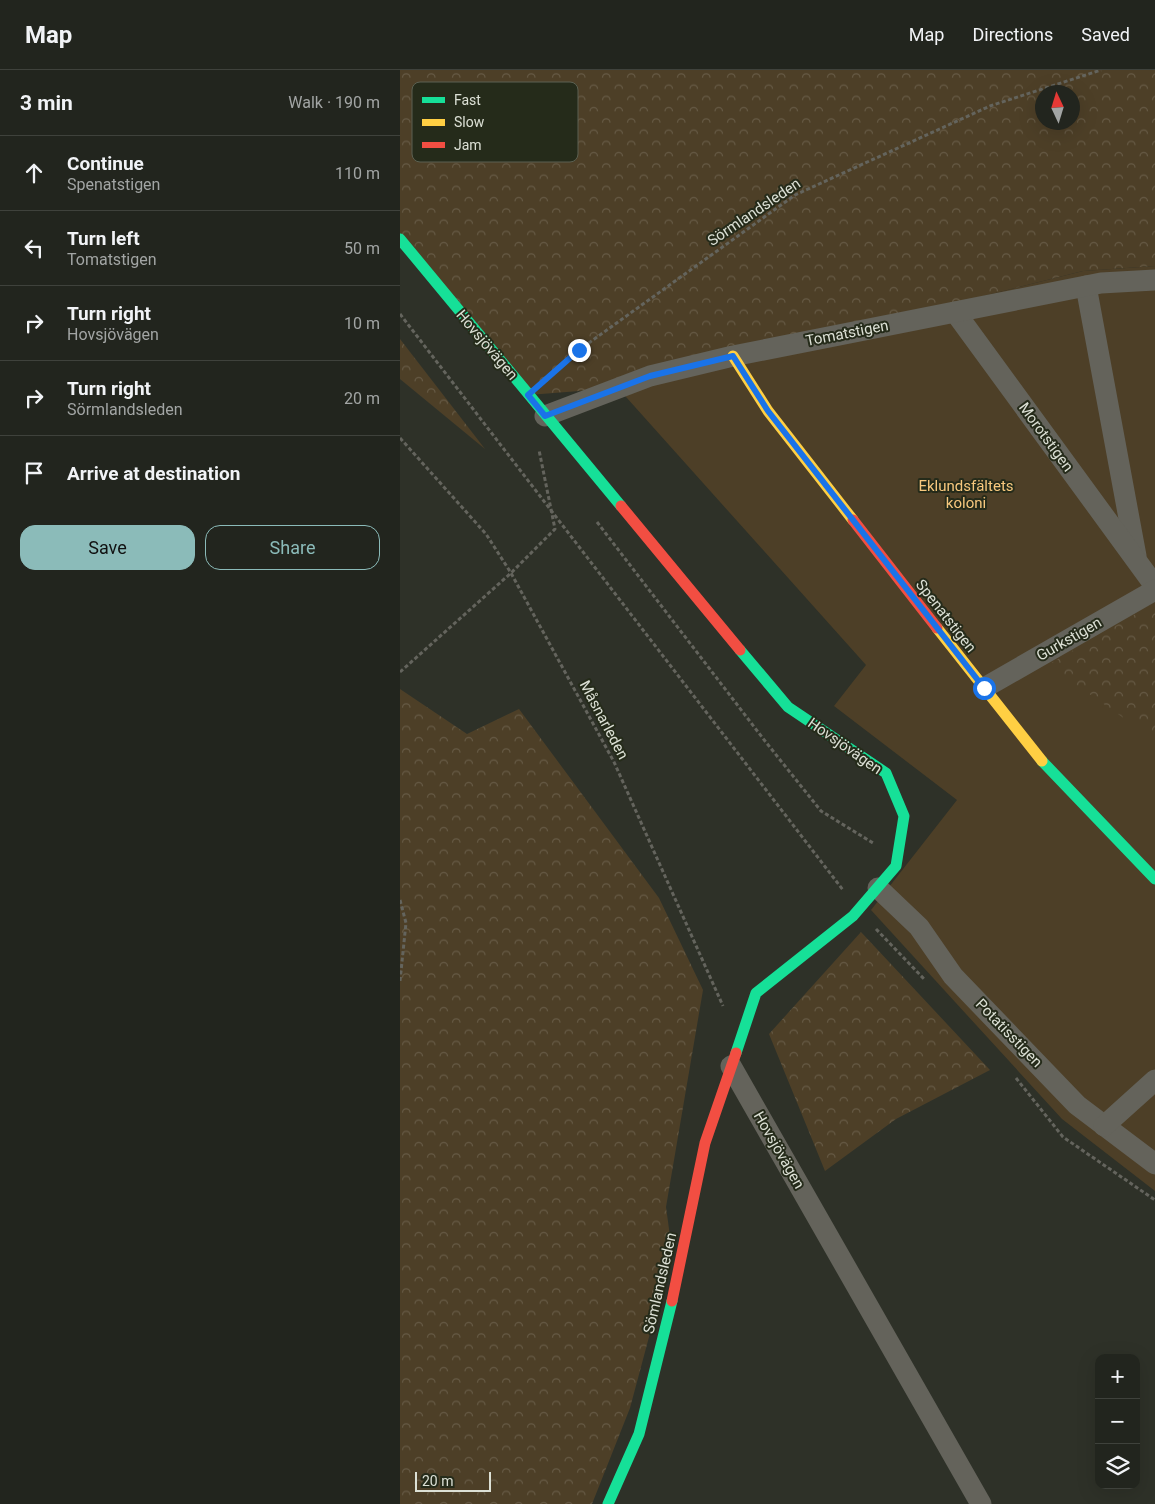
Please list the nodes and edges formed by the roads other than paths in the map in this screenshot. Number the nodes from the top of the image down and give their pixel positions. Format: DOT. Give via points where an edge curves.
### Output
graph roads {
  1 [pos="400,239"];
  2 [pos="1155,280"];
  3 [pos="1086,286"];
  4 [pos="955,312"];
  5 [pos="733,356"];
  6 [pos="545,416"];
  7 [pos="1137,561"];
  8 [pos="1155,586"];
  9 [pos="1155,590"];
  10 [pos="984,688"];
  11 [pos="1155,879"];
  12 [pos="878,888"];
  13 [pos="731,1066"];
  14 [pos="1155,1080"];
  15 [pos="1104,1126"];
  16 [pos="1155,1164"];
  17 [pos="608,1504"];
  18 [pos="981,1504"];
  1 -- 6 [label="street, Hovsjövägen"];
  2 -- 3 [label="street, Tomatstigen"];
  3 -- 4 [label="street, Tomatstigen"];
  3 -- 7 [label="street, Morotstigen"];
  4 -- 5 [label="street, Tomatstigen"];
  4 -- 7 [label="street, Morotstigen"];
  5 -- 6 [label="street, Tomatstigen" via="650,376"];
  5 -- 10 [label="street, Spenatstigen" via="768,411"];
  6 -- 12 [label="street, Hovsjövägen" via="788,707 886,773 904,816 896,866"];
  7 -- 8 [label="street, Morotstigen"];
  9 -- 10 [label="street, Gurkstigen"];
  10 -- 11 [label="street, Spenatstigen" via="1050,770"];
  12 -- 13 [label="street, Hovsjövägen" via="853,916 756,993"];
  12 -- 15 [label="street, Potatisstigen" via="919,928 953,976 1077,1105"];
  13 -- 17 [label="street, Sömlandsleden" via="705,1143 675,1289 639,1434"];
  13 -- 18 [label="street, Hovsjövägen"];
  14 -- 15 [label="street"];
  15 -- 16 [label="street, Potatisstigen"];
}
